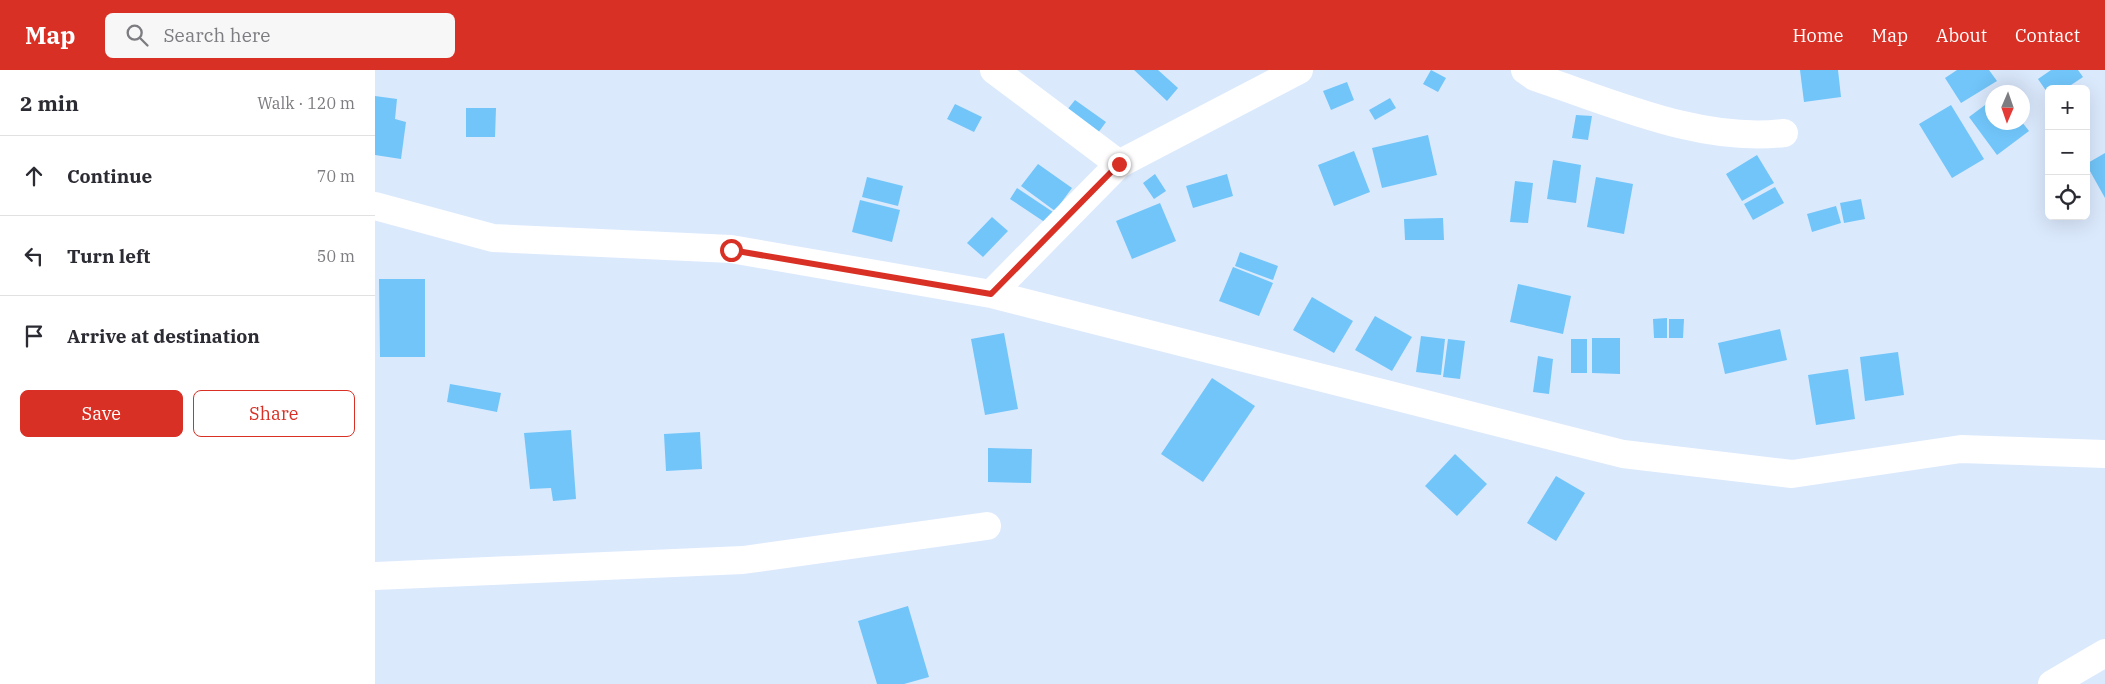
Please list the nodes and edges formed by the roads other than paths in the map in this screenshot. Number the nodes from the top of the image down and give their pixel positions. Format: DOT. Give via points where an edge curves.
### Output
graph roads {
  1 [pos="994,70"];
  2 [pos="1299,70"];
  3 [pos="1525,70"];
  4 [pos="1784,133"];
  5 [pos="1119,164"];
  6 [pos="375,206"];
  7 [pos="991,294"];
  8 [pos="2105,454"];
  9 [pos="987,526"];
  10 [pos="375,576"];
  11 [pos="2105,653"];
  12 [pos="2052,684"];
  1 -- 5 [label="street"];
  2 -- 5 [label="street"];
  3 -- 4 [label="street" via="1535,77 1688,128 1763,136"];
  5 -- 7 [label="street"];
  6 -- 7 [label="street" via="493,238 731,250"];
  7 -- 8 [label="street" via="1623,454 1792,474 1961,449"];
  9 -- 10 [label="street" via="743,560"];
  11 -- 12 [label="street"];
}
